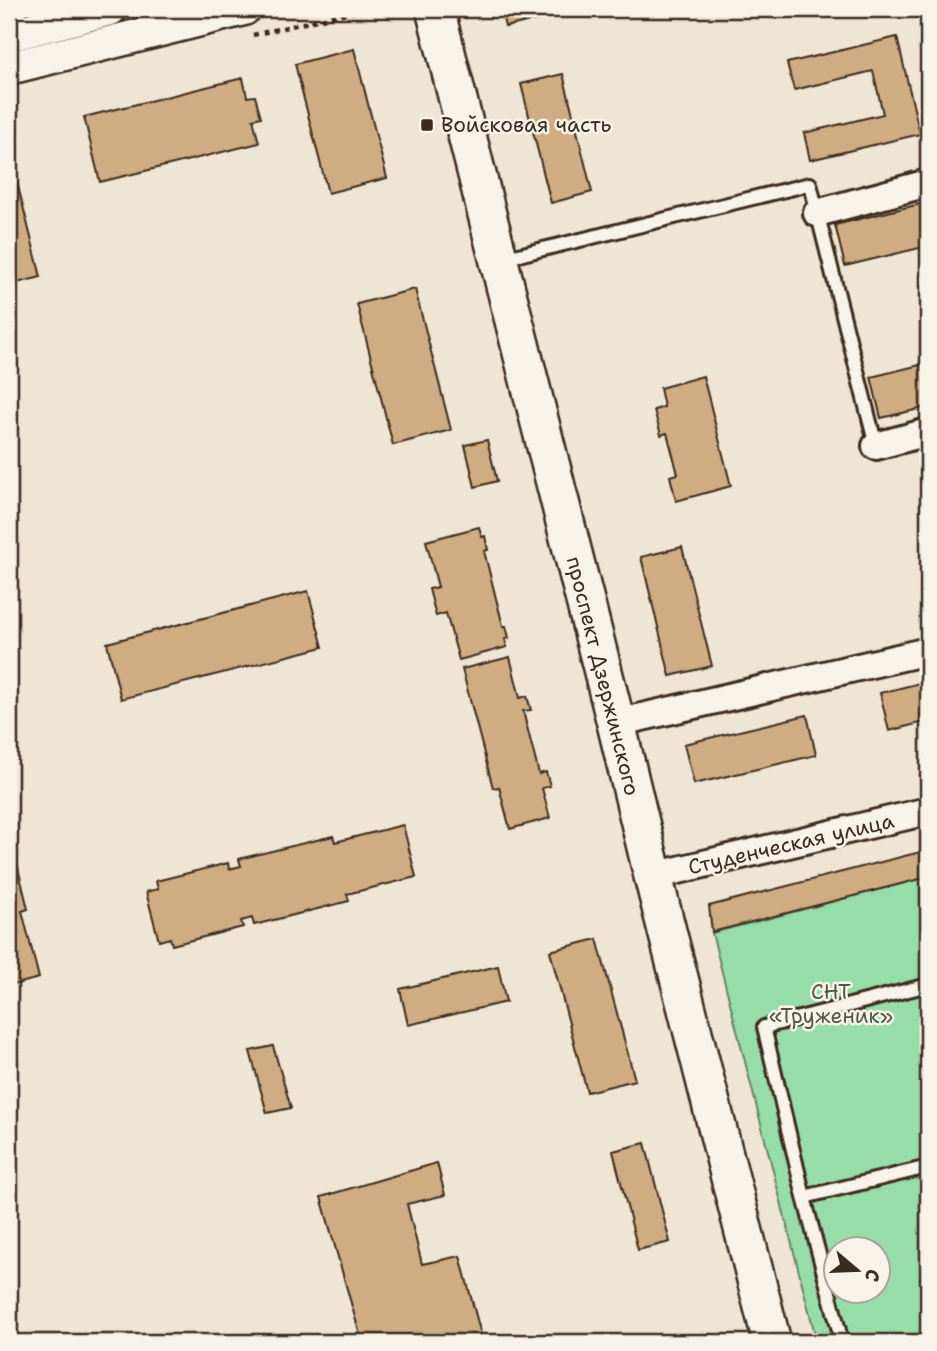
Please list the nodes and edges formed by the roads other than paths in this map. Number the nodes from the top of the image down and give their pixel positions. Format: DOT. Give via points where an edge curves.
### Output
graph roads {
  1 [pos="110,9"];
  2 [pos="244,9"];
  3 [pos="435,9"];
  4 [pos="17,25"];
  5 [pos="9,68"];
  6 [pos="928,183"];
  7 [pos="817,213"];
  8 [pos="498,260"];
  9 [pos="928,432"];
  10 [pos="876,446"];
  11 [pos="928,651"];
  12 [pos="616,723"];
  13 [pos="928,811"];
  14 [pos="653,876"];
  15 [pos="928,985"];
  16 [pos="928,1167"];
  17 [pos="804,1197"];
  18 [pos="772,1342"];
  19 [pos="842,1342"];
  1 -- 4 [label="street"];
  2 -- 5 [label="street"];
  3 -- 8 [label="main road, проспект Дзержинского"];
  6 -- 7 [label="street"];
  7 -- 8 [label="lane" via="810,184"];
  7 -- 10 [label="lane"];
  8 -- 12 [label="main road, проспект Дзержинского"];
  9 -- 10 [label="street"];
  11 -- 12 [label="street"];
  12 -- 14 [label="main road, проспект Дзержинского"];
  13 -- 14 [label="street, Студенческая улица"];
  14 -- 18 [label="main road, проспект Дзержинского"];
  15 -- 17 [label="lane" via="764,1027"];
  16 -- 17 [label="lane"];
  17 -- 19 [label="lane"];
}
